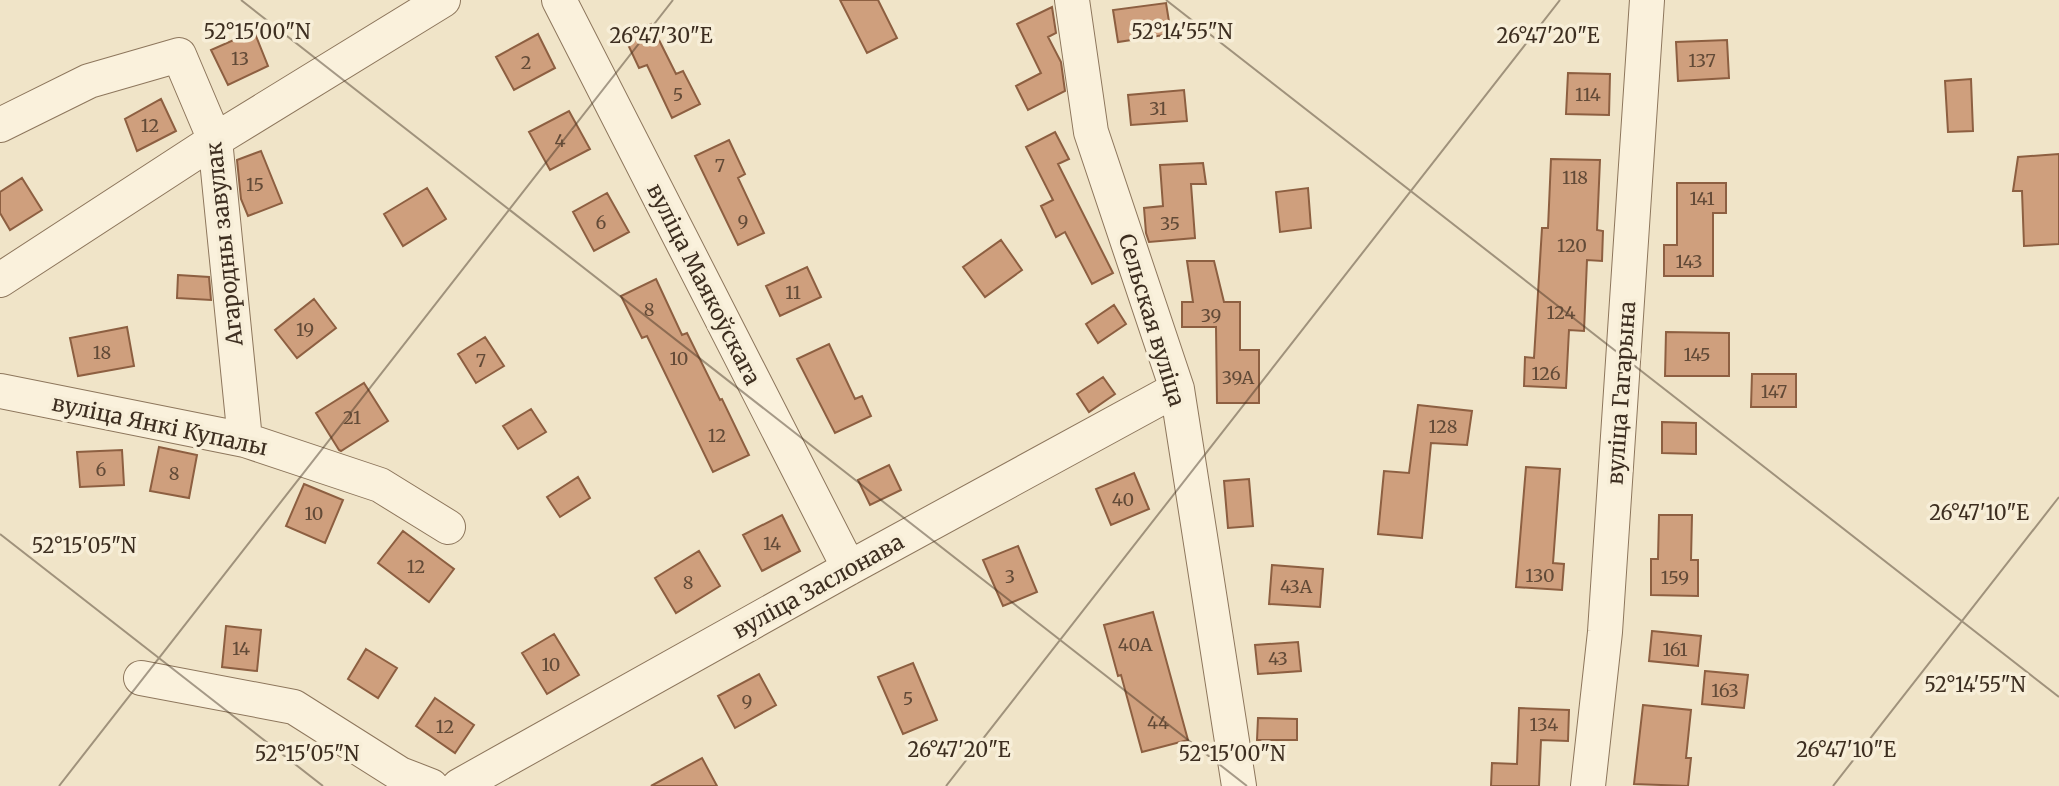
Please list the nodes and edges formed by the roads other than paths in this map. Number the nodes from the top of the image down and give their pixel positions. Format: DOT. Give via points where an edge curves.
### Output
graph roads {
  1 [pos="559,0"];
  2 [pos="1072,0"];
  3 [pos="1647,0"];
  4 [pos="441,1"];
  5 [pos="0,125"];
  6 [pos="215,140"];
  7 [pos="0,280"];
  8 [pos="1177,389"];
  9 [pos="0,391"];
  10 [pos="245,440"];
  11 [pos="448,527"];
  12 [pos="849,568"];
  13 [pos="141,678"];
  14 [pos="431,786"];
  15 [pos="459,786"];
  16 [pos="1239,786"];
  17 [pos="1588,786"];
  1 -- 12 [label="street, вуліца Маякоўскага"];
  2 -- 8 [label="street, Сельская вуліца" via="1091,132"];
  3 -- 17 [label="street, вуліца Гагарына" via="1606,616"];
  4 -- 6 [label="street"];
  5 -- 6 [label="street, Агародны завулак" via="89,81 179,55"];
  6 -- 7 [label="street"];
  6 -- 10 [label="street, Агародны завулак"];
  8 -- 12 [label="street, вуліца Заслонава"];
  8 -- 16 [label="street, Сельская вуліца"];
  9 -- 10 [label="street, вуліца Янкі Купалы"];
  10 -- 11 [label="street, вуліца Янкі Купалы" via="380,485"];
  12 -- 15 [label="street, вуліца Заслонава"];
  13 -- 14 [label="street" via="294,707 400,774"];
}
